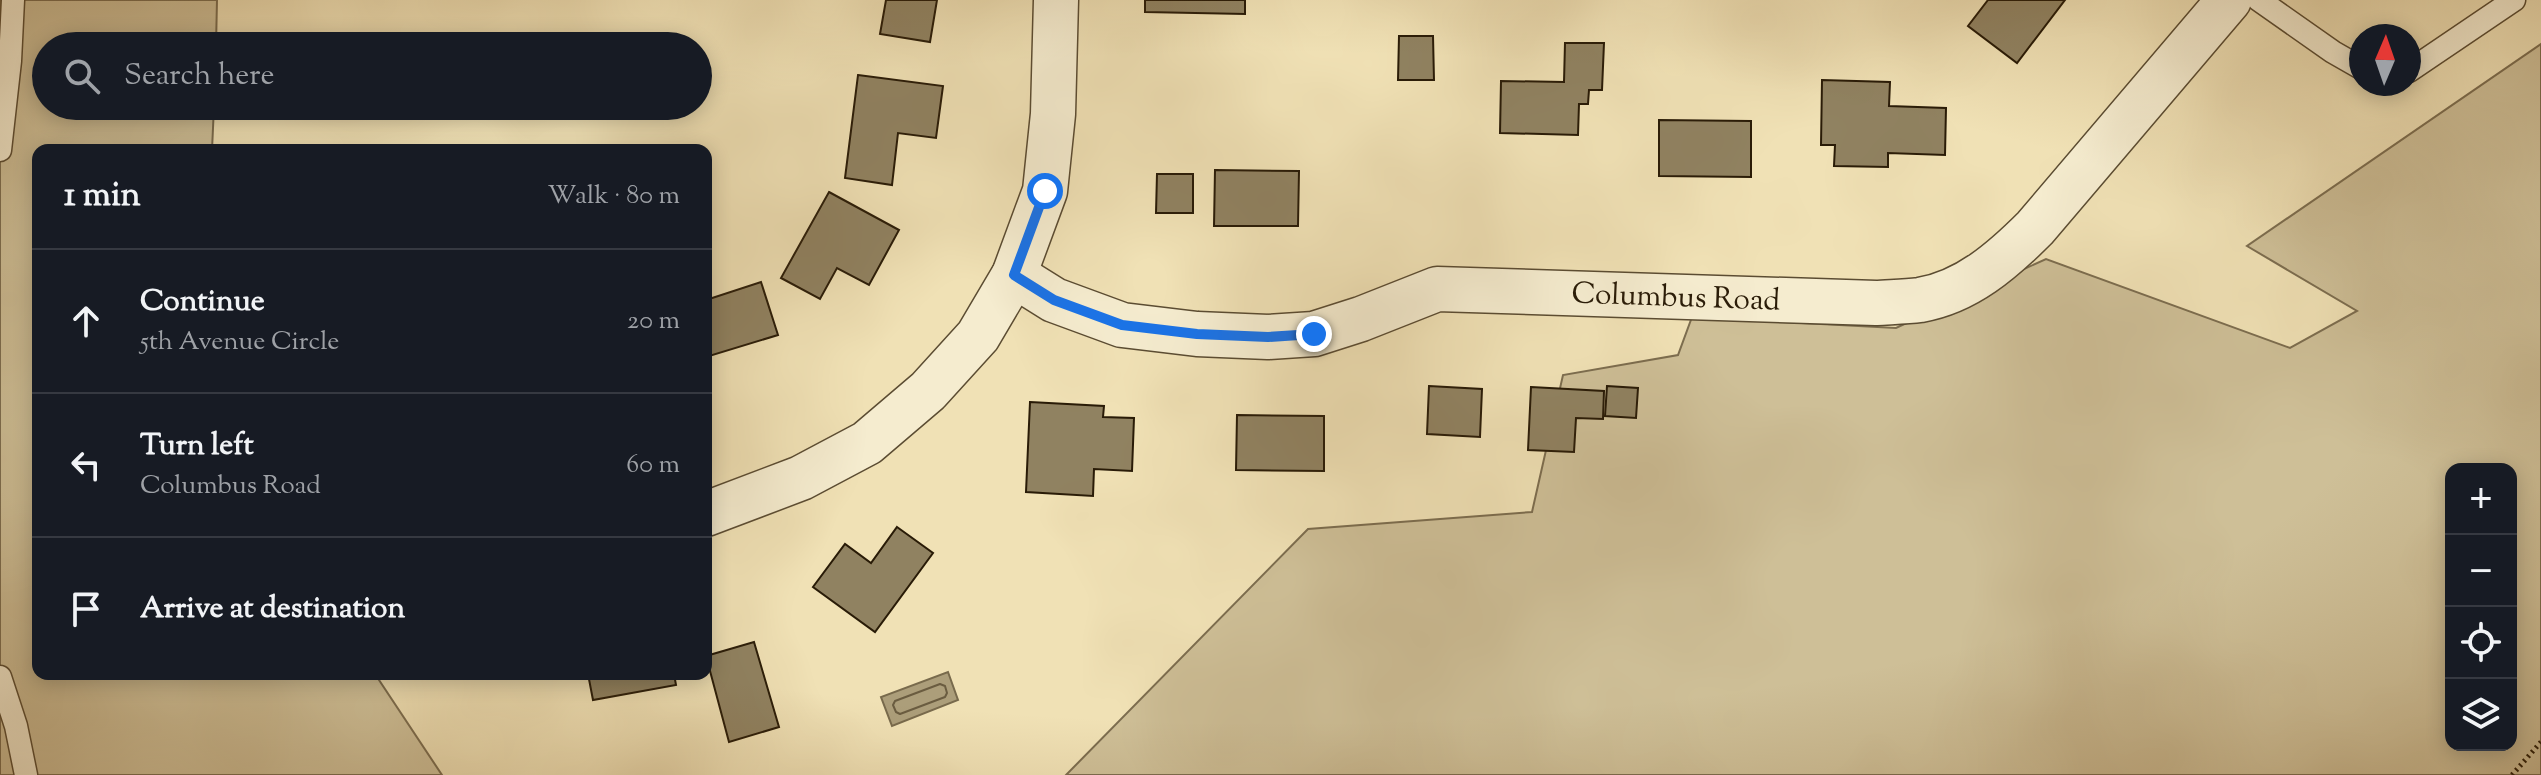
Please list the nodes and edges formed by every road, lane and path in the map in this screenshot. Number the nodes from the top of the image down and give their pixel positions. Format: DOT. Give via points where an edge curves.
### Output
graph roads {
  1 [pos="13,0"];
  2 [pos="1056,0"];
  3 [pos="2229,0"];
  4 [pos="2259,0"];
  5 [pos="2514,0"];
  6 [pos="2349,61"];
  7 [pos="2421,63"];
  8 [pos="0,150"];
  9 [pos="1014,275"];
  10 [pos="712,512"];
  11 [pos="0,677"];
  12 [pos="2541,742"];
  13 [pos="26,775"];
  14 [pos="2512,775"];
  1 -- 8 [label="lane"];
  2 -- 9 [label="street" via="1045,191"];
  3 -- 9 [label="street, Columbus Road" via="2035,228 2001,261 1965,285 1922,300 1876,303 1437,289 1314,334 1268,337 1122,325 1054,300"];
  4 -- 6 [label="lane"];
  5 -- 7 [label="lane"];
  9 -- 10 [label="street" via="978,336 928,391 867,443 801,478"];
  11 -- 13 [label="lane"];
  12 -- 14 [label="path"];
}
